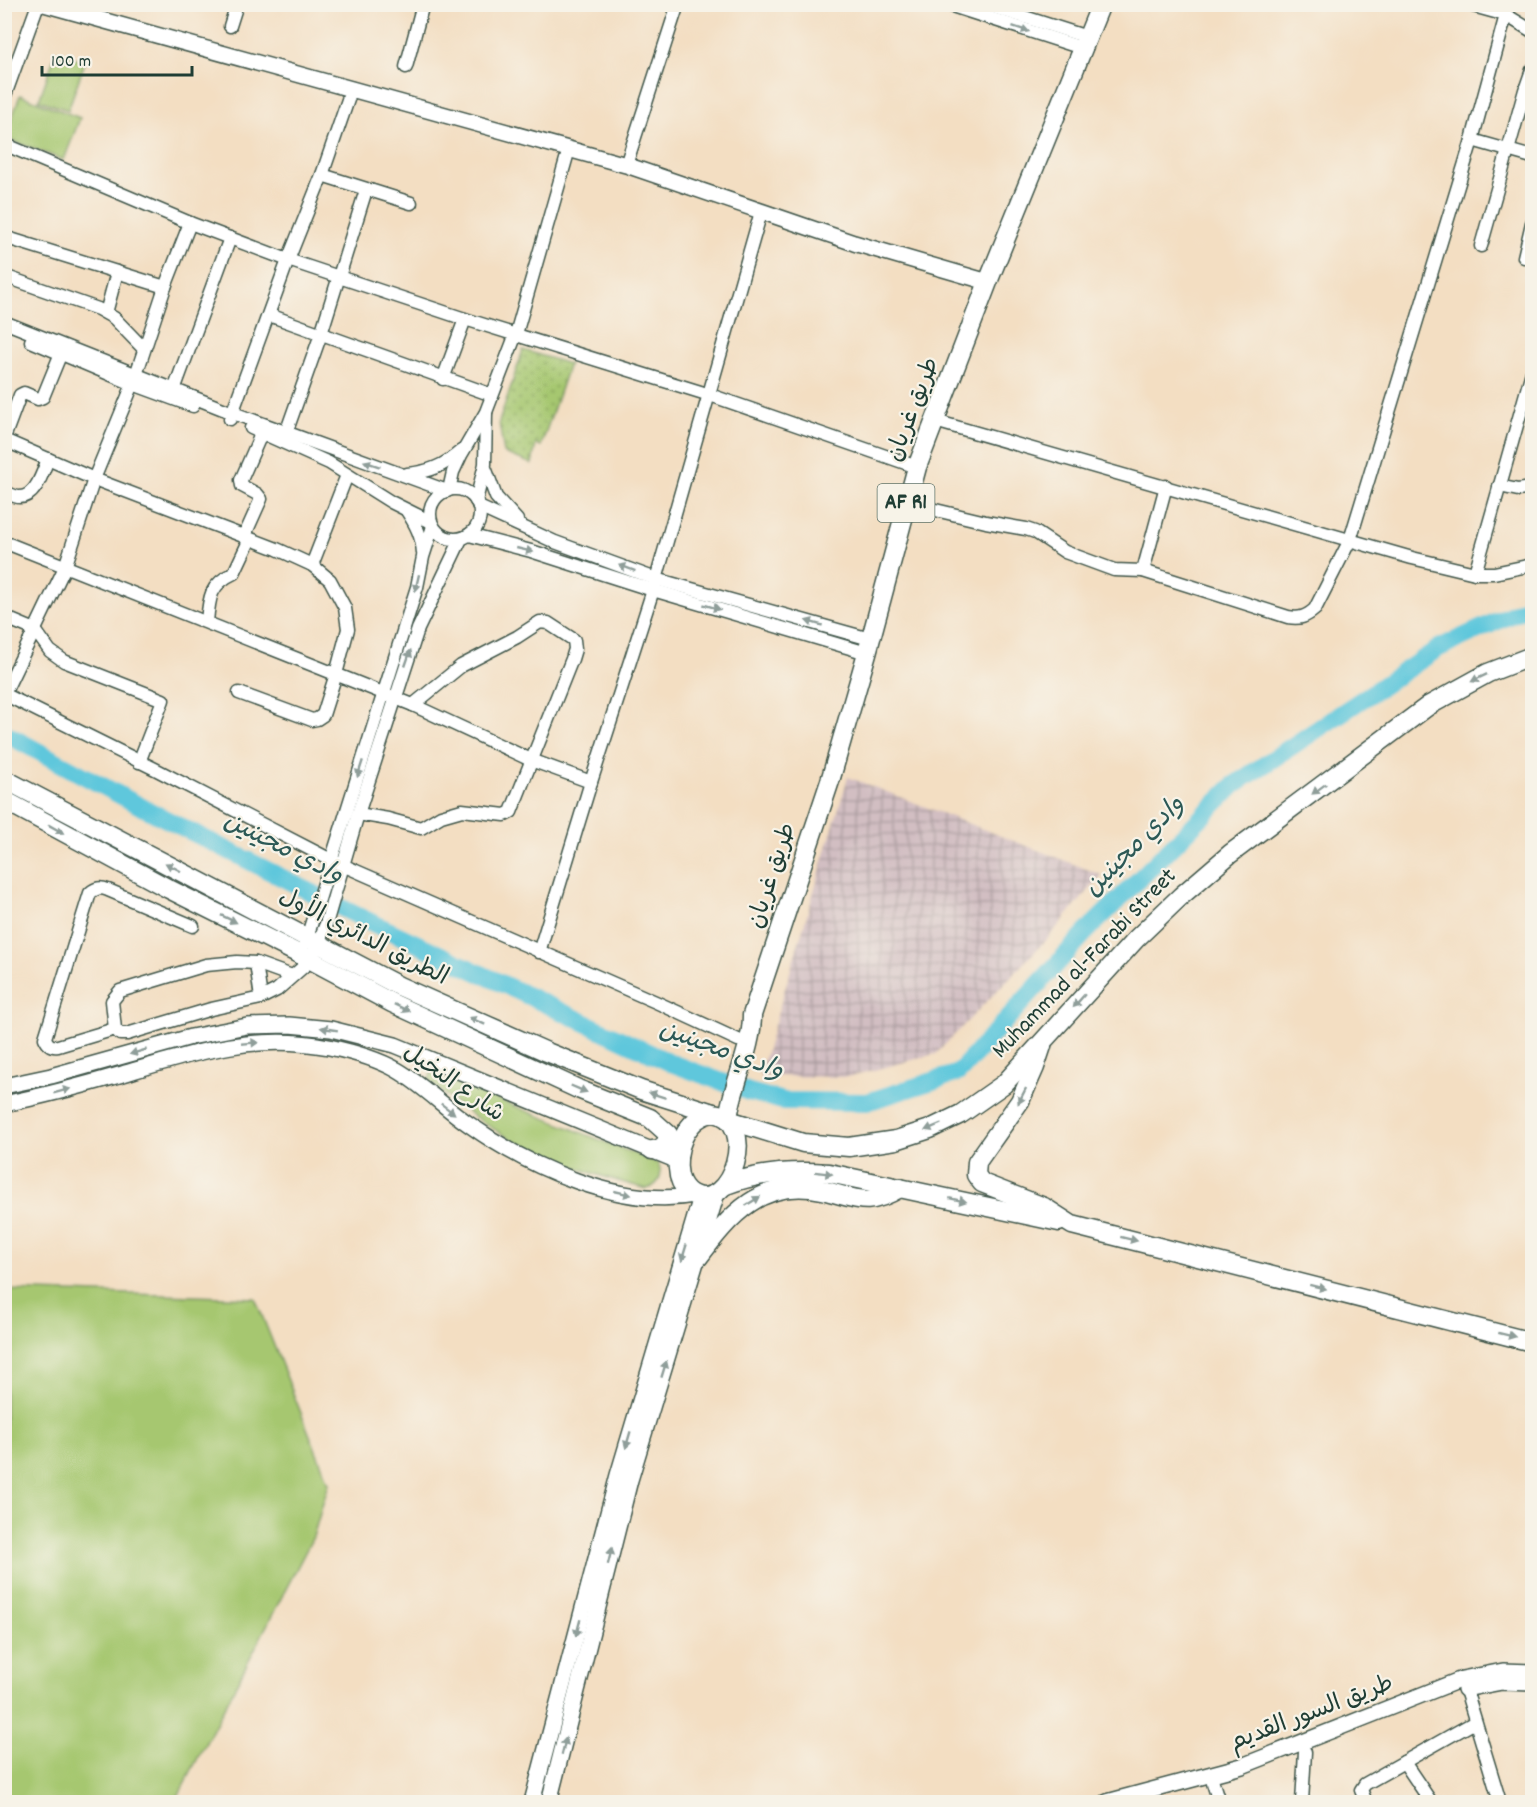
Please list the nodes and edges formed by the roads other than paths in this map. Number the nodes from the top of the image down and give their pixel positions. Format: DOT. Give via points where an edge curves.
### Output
graph roads {
  1 [pos="38,4"];
  2 [pos="44,4"];
  3 [pos="237,4"];
  4 [pos="423,4"];
  5 [pos="678,4"];
  6 [pos="946,4"];
  7 [pos="984,4"];
  8 [pos="1101,4"];
  9 [pos="1466,4"];
  10 [pos="1506,15"];
  11 [pos="230,26"];
  12 [pos="1533,31"];
  13 [pos="1084,43"];
  14 [pos="406,68"];
  15 [pos="9,70"];
  16 [pos="1533,70"];
  17 [pos="352,88"];
  18 [pos="4,98"];
  19 [pos="1472,140"];
  20 [pos="4,144"];
  21 [pos="568,149"];
  22 [pos="1508,150"];
  23 [pos="1533,157"];
  24 [pos="626,165"];
  25 [pos="322,175"];
  26 [pos="366,190"];
  27 [pos="411,204"];
  28 [pos="761,212"];
  29 [pos="190,223"];
  30 [pos="1533,223"];
  31 [pos="4,237"];
  32 [pos="230,238"];
  33 [pos="1481,246"];
  34 [pos="1524,257"];
  35 [pos="288,260"];
  36 [pos="117,272"];
  37 [pos="4,276"];
  38 [pos="339,277"];
  39 [pos="988,282"];
  40 [pos="165,287"];
  41 [pos="106,313"];
  42 [pos="269,315"];
  43 [pos="465,319"];
  44 [pos="4,322"];
  45 [pos="4,331"];
  46 [pos="321,334"];
  47 [pos="516,334"];
  48 [pos="144,349"];
  49 [pos="61,353"];
  50 [pos="1533,372"];
  51 [pos="134,378"];
  52 [pos="443,379"];
  53 [pos="174,390"];
  54 [pos="492,395"];
  55 [pos="710,395"];
  56 [pos="486,412"];
  57 [pos="231,416"];
  58 [pos="934,421"];
  59 [pos="262,432"];
  60 [pos="286,433"];
  61 [pos="4,439"];
  62 [pos="466,446"];
  63 [pos="48,459"];
  64 [pos="485,464"];
  65 [pos="916,467"];
  66 [pos="347,475"];
  67 [pos="403,475"];
  68 [pos="94,479"];
  69 [pos="1166,486"];
  70 [pos="1498,486"];
  71 [pos="1533,488"];
  72 [pos="448,490"];
  73 [pos="4,492"];
  74 [pos="906,503"];
  75 [pos="478,504"];
  76 [pos="407,510"];
  77 [pos="432,524"];
  78 [pos="524,528"];
  79 [pos="465,537"];
  80 [pos="247,538"];
  81 [pos="1350,540"];
  82 [pos="4,542"];
  83 [pos="423,556"];
  84 [pos="312,565"];
  85 [pos="1533,565"];
  86 [pos="65,567"];
  87 [pos="1143,570"];
  88 [pos="1475,573"];
  89 [pos="655,585"];
  90 [pos="4,617"];
  91 [pos="207,622"];
  92 [pos="35,630"];
  93 [pos="869,646"];
  94 [pos="1533,656"];
  95 [pos="336,674"];
  96 [pos="239,693"];
  97 [pos="4,694"];
  98 [pos="389,696"];
  99 [pos="413,705"];
  100 [pos="531,760"];
  101 [pos="139,762"];
  102 [pos="4,779"];
  103 [pos="591,782"];
  104 [pos="4,800"];
  105 [pos="358,814"];
  106 [pos="329,865"];
  107 [pos="341,870"];
  108 [pos="193,926"];
  109 [pos="539,952"];
  110 [pos="305,957"];
  111 [pos="256,963"];
  112 [pos="261,998"];
  113 [pos="752,1015"];
  114 [pos="115,1029"];
  115 [pos="738,1040"];
  116 [pos="1043,1041"];
  117 [pos="735,1066"];
  118 [pos="4,1086"];
  119 [pos="4,1104"];
  120 [pos="722,1110"];
  121 [pos="668,1134"];
  122 [pos="652,1150"];
  123 [pos="678,1159"];
  124 [pos="900,1188"];
  125 [pos="710,1192"];
  126 [pos="1072,1225"];
  127 [pos="698,1258"];
  128 [pos="1533,1342"];
  129 [pos="1533,1672"];
  130 [pos="1533,1683"];
  131 [pos="1464,1684"];
  132 [pos="1475,1722"];
  133 [pos="1305,1752"];
  134 [pos="1404,1762"];
  135 [pos="1214,1783"];
  136 [pos="1116,1801"];
  137 [pos="532,1803"];
  138 [pos="549,1803"];
  139 [pos="1140,1803"];
  140 [pos="1219,1803"];
  141 [pos="1302,1803"];
  142 [pos="1366,1803"];
  143 [pos="1431,1803"];
  144 [pos="1500,1803"];
  1 -- 15 [label="street"];
  2 -- 17 [label="main road"];
  3 -- 11 [label="street"];
  4 -- 14 [label="street"];
  5 -- 24 [label="street"];
  6 -- 13 [label="street, one-way"];
  7 -- 13 [label="street"];
  8 -- 13 [label="highway, طريق غريان / AF R1"];
  9 -- 10 [label="street"];
  10 -- 12 [label="street"];
  10 -- 19 [label="street"];
  13 -- 39 [label="highway, طريق غريان / AF R1"];
  15 -- 18 [label="street"];
  16 -- 22 [label="street"];
  17 -- 21 [label="main road"];
  17 -- 25 [label="street"];
  19 -- 22 [label="street"];
  19 -- 81 [label="street"];
  20 -- 29 [label="street"];
  21 -- 24 [label="main road"];
  21 -- 47 [label="street"];
  22 -- 23 [label="street"];
  22 -- 33 [label="street"];
  24 -- 28 [label="main road"];
  25 -- 26 [label="street"];
  25 -- 35 [label="street"];
  26 -- 27 [label="street"];
  26 -- 38 [label="street"];
  28 -- 39 [label="main road"];
  28 -- 55 [label="street"];
  29 -- 32 [label="street"];
  29 -- 40 [label="street"];
  30 -- 34 [label="street"];
  31 -- 36 [label="street"];
  32 -- 35 [label="street"];
  32 -- 53 [label="street"];
  35 -- 38 [label="street"];
  35 -- 42 [label="street"];
  36 -- 40 [label="street"];
  36 -- 41 [label="street"];
  37 -- 41 [label="street"];
  38 -- 43 [label="street"];
  38 -- 46 [label="street"];
  39 -- 58 [label="highway, طريق غريان / AF R1"];
  40 -- 48 [label="street"];
  41 -- 48 [label="street"];
  42 -- 46 [label="street"];
  42 -- 57 [label="street"];
  43 -- 47 [label="street"];
  43 -- 52 [label="street"];
  44 -- 51 [label="street"];
  45 -- 49 [label="street"];
  46 -- 52 [label="street"];
  46 -- 60 [label="street"];
  47 -- 54 [label="street"];
  47 -- 55 [label="street"];
  48 -- 51 [label="street"];
  49 -- 51 [label="street"];
  49 -- 61 [label="street" via="43,397 20,395"];
  50 -- 70 [label="street"];
  51 -- 53 [label="street"];
  51 -- 57 [label="street"];
  51 -- 68 [label="street"];
  52 -- 54 [label="street"];
  53 -- 57 [label="street"];
  54 -- 56 [label="street"];
  55 -- 65 [label="street"];
  55 -- 89 [label="street"];
  56 -- 62 [label="street"];
  56 -- 64 [label="street"];
  57 -- 59 [label="street"];
  57 -- 60 [label="street"];
  58 -- 65 [label="highway, طريق غريان / AF R1"];
  58 -- 69 [label="street"];
  59 -- 66 [label="street"];
  59 -- 80 [label="street" via="240,483 261,499"];
  67 -- 60 [label="street, one-way"];
  61 -- 63 [label="street"];
  62 -- 67 [label="street" via="426,473"];
  62 -- 72 [label="street"];
  63 -- 68 [label="street"];
  63 -- 73 [label="street" via="29,495 19,497"];
  64 -- 75 [label="street"];
  64 -- 78 [label="street" via="496,497"];
  65 -- 74 [label="highway, طريق غريان / AF R1"];
  66 -- 76 [label="street"];
  66 -- 84 [label="street"];
  67 -- 72 [label="street"];
  68 -- 80 [label="street"];
  68 -- 86 [label="street"];
  69 -- 81 [label="street"];
  69 -- 87 [label="street"];
  70 -- 71 [label="street"];
  70 -- 88 [label="street"];
  72 -- 75 [label="street" via="464,491"];
  72 -- 77 [label="street" via="431,507"];
  74 -- 87 [label="street" via="1035,532 1065,552 1114,570"];
  74 -- 93 [label="highway, طريق غريان / AF R1"];
  75 -- 78 [label="street"];
  75 -- 79 [label="street" via="479,523"];
  76 -- 77 [label="street"];
  76 -- 83 [label="street" via="418,528"];
  77 -- 79 [label="street" via="445,537"];
  77 -- 83 [label="street"];
  89 -- 78 [label="street, one-way"];
  79 -- 89 [label="street, one-way"];
  98 -- 79 [label="street, one-way"];
  80 -- 84 [label="street"];
  80 -- 91 [label="street" via="234,573 222,578 209,597"];
  81 -- 87 [label="street" via="1315,609 1298,618"];
  81 -- 88 [label="street"];
  82 -- 86 [label="street"];
  83 -- 98 [label="street, one-way"];
  84 -- 95 [label="street" via="330,580 348,620"];
  85 -- 88 [label="street"];
  86 -- 91 [label="street"];
  86 -- 92 [label="street"];
  89 -- 93 [label="street"];
  89 -- 103 [label="street"];
  90 -- 92 [label="street"];
  91 -- 95 [label="street"];
  92 -- 97 [label="street"];
  92 -- 101 [label="street" via="50,651 64,661 163,700"];
  93 -- 113 [label="highway, طريق غريان / AF R1" via="830,781"];
  94 -- 116 [label="highway, Muhammad al-Farabi Street, one-way" via="1488,674 1428,706 1230,854 1143,932"];
  95 -- 96 [label="street" via="323,715 312,720"];
  95 -- 98 [label="street"];
  97 -- 101 [label="street"];
  98 -- 99 [label="street"];
  98 -- 105 [label="street"];
  98 -- 106 [label="street, one-way"];
  99 -- 100 [label="street"];
  99 -- 100 [label="street" via="461,666 540,622 548,623 574,640 575,649"];
  100 -- 103 [label="street"];
  100 -- 105 [label="street" via="511,812 505,815 462,810 421,828"];
  101 -- 106 [label="street"];
  110 -- 102 [label="highway, الطريق الدائري الأول, one-way"];
  103 -- 109 [label="street"];
  104 -- 110 [label="highway, الطريق الدائري الأول, one-way"];
  105 -- 107 [label="street"];
  106 -- 107 [label="street"];
  106 -- 110 [label="street"];
  107 -- 109 [label="street"];
  107 -- 110 [label="street" via="326,924"];
  108 -- 114 [label="street" via="108,890 95,889 90,893 45,1038 47,1044 58,1046"];
  109 -- 115 [label="street"];
  110 -- 111 [label="street"];
  110 -- 112 [label="street" via="277,990"];
  120 -- 110 [label="highway, الطريق الدائري الأول, one-way" via="641,1089 399,986"];
  110 -- 121 [label="highway, الطريق الدائري الأول, one-way" via="392,1003 578,1089 643,1114"];
  111 -- 112 [label="street"];
  111 -- 114 [label="street" via="206,965 120,991 112,1001"];
  112 -- 114 [label="street" via="126,1034"];
  113 -- 115 [label="highway, طريق غريان"];
  113 -- 117 [label="highway, طريق غريان" via="751,1037"];
  115 -- 117 [label="highway, طريق غريان"];
  116 -- 120 [label="highway, Muhammad al-Farabi Street, one-way" via="1004,1084 976,1105 930,1129 896,1140 864,1146 820,1146 787,1139"];
  116 -- 126 [label="highway, one-way" via="1020,1101 977,1162 975,1171 982,1183 1044,1206"];
  117 -- 120 [label="highway, طريق غريان"];
  122 -- 118 [label="main road, one-way" via="395,1046 310,1026 268,1024 219,1030"];
  119 -- 125 [label="main road, شارع النخيل, one-way" via="217,1047 257,1042 310,1044 385,1064 489,1137 564,1175 641,1197 663,1199"];
  120 -- 123 [label="highway" via="702,1116 690,1127"];
  120 -- 125 [label="highway" via="736,1134 738,1149 734,1166"];
  121 -- 122 [label="highway" via="662,1148"];
  121 -- 123 [label="highway, الطريق الدائري الأول"];
  122 -- 123 [label="main road"];
  123 -- 125 [label="highway" via="682,1184"];
  125 -- 124 [label="highway, one-way" via="757,1175 800,1171"];
  124 -- 126 [label="highway, one-way"];
  127 -- 124 [label="highway, one-way" via="737,1211 770,1192 803,1188 874,1200"];
  125 -- 127 [label="main road"];
  125 -- 137 [label="main road, one-way" via="621,1464"];
  126 -- 128 [label="highway, one-way"];
  138 -- 127 [label="main road, one-way" via="618,1526"];
  129 -- 131 [label="main road, طريق السور القديم" via="1503,1671"];
  130 -- 131 [label="main road, طريق السور القديم"];
  131 -- 132 [label="street"];
  131 -- 133 [label="main road, طريق السور القديم"];
  131 -- 136 [label="main road, طريق السور القديم" via="1251,1762"];
  132 -- 134 [label="street"];
  132 -- 144 [label="street"];
  133 -- 135 [label="main road, طريق السور القديم"];
  133 -- 141 [label="street"];
  134 -- 142 [label="street" via="1365,1784 1361,1790"];
  134 -- 143 [label="street"];
  135 -- 139 [label="main road, طريق السور القديم"];
  135 -- 140 [label="street"];
}
